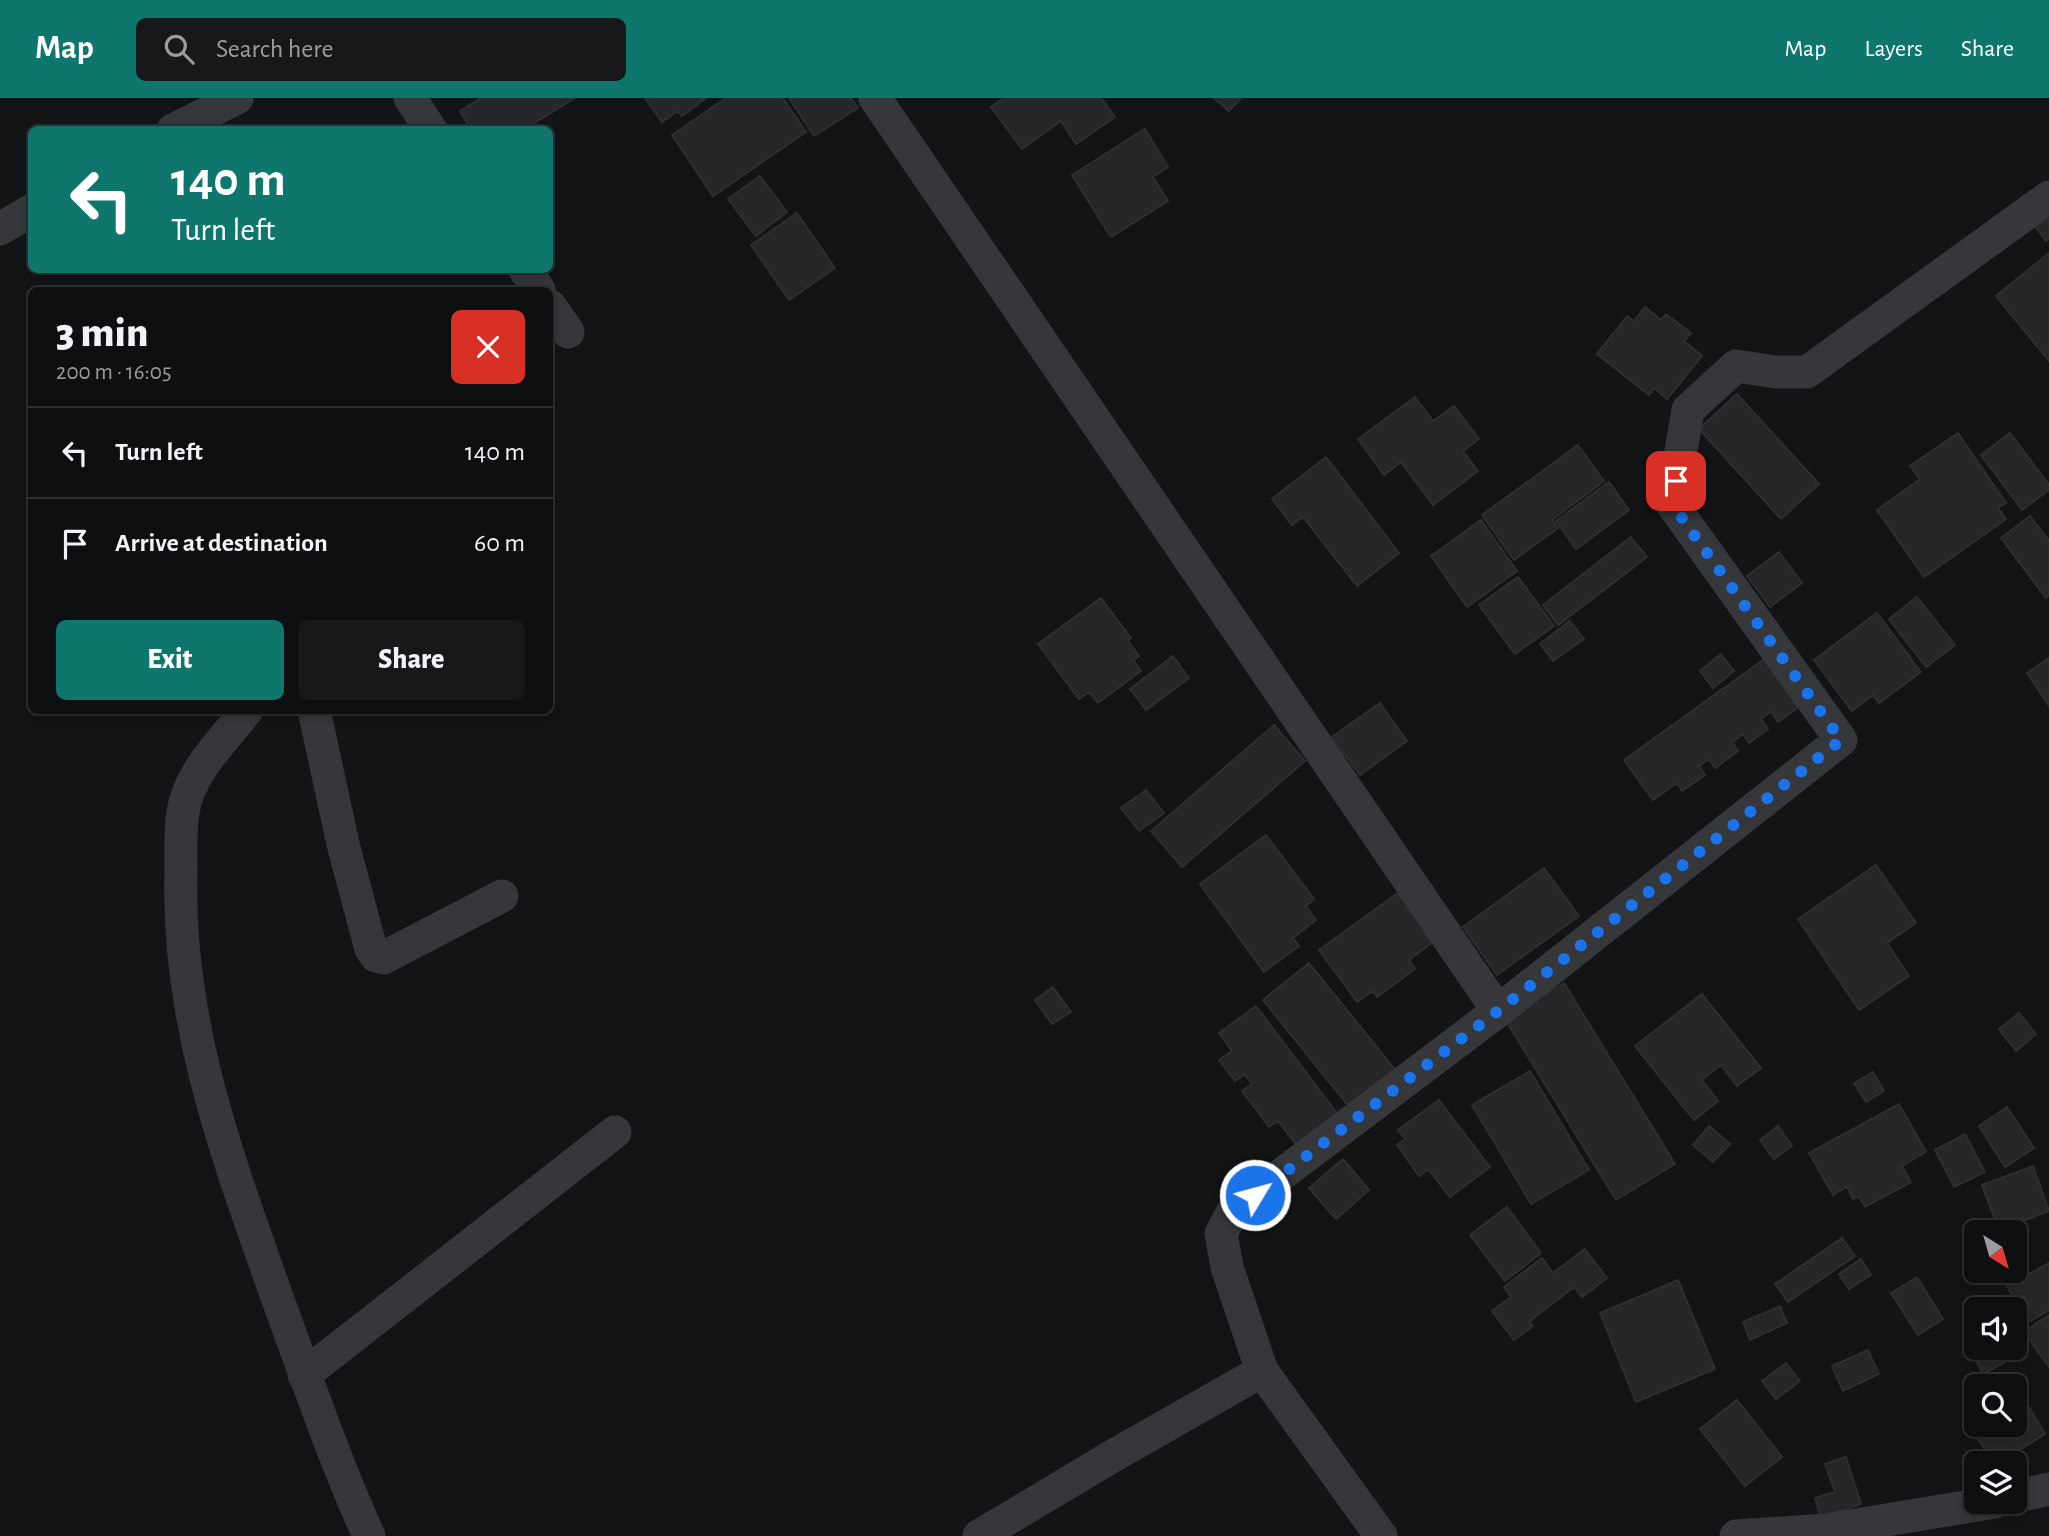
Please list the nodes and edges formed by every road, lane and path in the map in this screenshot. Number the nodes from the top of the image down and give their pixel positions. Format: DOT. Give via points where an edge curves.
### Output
graph roads {
  1 [pos="237,98"];
  2 [pos="410,98"];
  3 [pos="875,98"];
  4 [pos="181,126"];
  5 [pos="428,126"];
  6 [pos="2049,197"];
  7 [pos="28,212"];
  8 [pos="0,229"];
  9 [pos="244,714"];
  10 [pos="315,714"];
  11 [pos="502,896"];
  12 [pos="1498,1011"];
  13 [pos="615,1132"];
  14 [pos="1262,1371"];
  15 [pos="304,1376"];
  16 [pos="2049,1489"];
  17 [pos="2027,1494"];
  18 [pos="1964,1507"];
  19 [pos="369,1536"];
  20 [pos="979,1536"];
  21 [pos="1381,1536"];
  22 [pos="1736,1536"];
  1 -- 4 [label="street"];
  2 -- 5 [label="street"];
  3 -- 12 [label="street"];
  6 -- 12 [label="street" via="1807,372 1736,366 1688,410 1672,504 1841,740"];
  7 -- 8 [label="street"];
  9 -- 15 [label="street" via="197,773 183,811 180,896 187,989 212,1108"];
  10 -- 11 [label="street" via="343,844 376,956 383,958"];
  12 -- 14 [label="street" via="1234,1211 1221,1234 1227,1267"];
  13 -- 15 [label="street"];
  14 -- 20 [label="street"];
  14 -- 21 [label="street"];
  15 -- 19 [label="street"];
  16 -- 17 [label="street"];
  18 -- 22 [label="street" via="1826,1530"];
}
